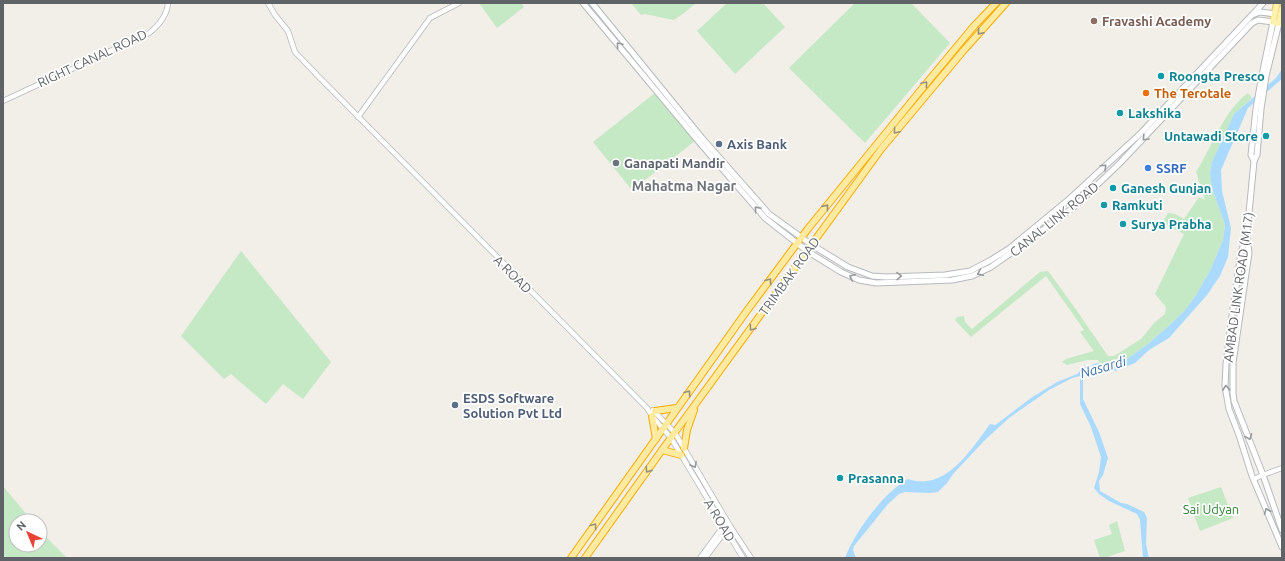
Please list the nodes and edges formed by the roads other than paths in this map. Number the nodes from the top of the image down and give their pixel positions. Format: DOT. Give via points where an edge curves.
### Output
graph roads {
  1 [pos="168,3"];
  2 [pos="268,3"];
  3 [pos="460,3"];
  4 [pos="583,3"];
  5 [pos="592,3"];
  6 [pos="996,3"];
  7 [pos="1006,3"];
  8 [pos="1263,3"];
  9 [pos="1277,3"];
  10 [pos="1280,13"];
  11 [pos="1252,15"];
  12 [pos="1278,22"];
  13 [pos="3,101"];
  14 [pos="358,117"];
  15 [pos="1254,161"];
  16 [pos="807,230"];
  17 [pos="792,231"];
  18 [pos="786,234"];
  19 [pos="1247,234"];
  20 [pos="817,237"];
  21 [pos="800,240"];
  22 [pos="812,245"];
  23 [pos="819,249"];
  24 [pos="792,250"];
  25 [pos="808,251"];
  26 [pos="814,255"];
  27 [pos="802,258"];
  28 [pos="697,402"];
  29 [pos="677,408"];
  30 [pos="651,412"];
  31 [pos="665,425"];
  32 [pos="673,435"];
  33 [pos="656,439"];
  34 [pos="684,448"];
  35 [pos="662,450"];
  36 [pos="681,455"];
  37 [pos="1282,468"];
  38 [pos="1263,475"];
  39 [pos="1254,480"];
  40 [pos="729,524"];
  41 [pos="725,528"];
  42 [pos="1282,530"];
  43 [pos="1282,546"];
  44 [pos="571,558"];
  45 [pos="585,558"];
  46 [pos="700,558"];
  47 [pos="705,558"];
  48 [pos="743,558"];
  49 [pos="751,558"];
  1 -- 13 [label="street, RIGHT CANAL ROAD" via="160,22 149,33"];
  2 -- 14 [label="street, A ROAD" via="288,31 295,52"];
  3 -- 14 [label="street" via="430,18"];
  18 -- 4 [label="main road, one-way" via="765,218"];
  5 -- 17 [label="main road" via="743,185 769,214"];
  16 -- 6 [label="highway, TRIMBAK ROAD, one-way" via="925,84"];
  7 -- 20 [label="highway, TRIMBAK ROAD, one-way" via="882,148"];
  8 -- 11 [label="main road, CANAL LINK ROAD"];
  9 -- 10 [label="main road"];
  10 -- 11 [label="main road" via="1260,12"];
  10 -- 12 [label="main road"];
  23 -- 11 [label="main road, CANAL LINK ROAD, one-way" via="848,267 872,276 945,275 970,271 984,264 1010,248 1102,169 1141,132"];
  12 -- 15 [label="main road, AMBAD LINK ROAD (M17)" via="1266,76 1257,155"];
  12 -- 15 [label="main road, AMBAD LINK ROAD (M17)" via="1261,80 1251,155"];
  12 -- 26 [label="main road, CANAL LINK ROAD, one-way" via="1261,20 1252,23 1097,185 1056,220 991,267 972,276 952,280 876,283 859,280 841,272"];
  14 -- 30 [label="street, A ROAD"];
  15 -- 19 [label="main road, AMBAD LINK ROAD (M17)"];
  16 -- 17 [label="main road"];
  16 -- 21 [label="highway, TRIMBAK ROAD"];
  17 -- 21 [label="main road"];
  18 -- 21 [label="main road"];
  18 -- 24 [label="main road"];
  19 -- 38 [label="main road, one-way" via="1249,253 1233,362 1233,393 1234,402"];
  39 -- 19 [label="main road, AMBAD LINK ROAD (M17), one-way" via="1229,409 1225,386 1240,253"];
  20 -- 22 [label="highway, TRIMBAK ROAD"];
  20 -- 23 [label="main road"];
  21 -- 22 [label="main road, CANAL LINK ROAD"];
  21 -- 24 [label="highway, TRIMBAK ROAD"];
  21 -- 25 [label="main road, CANAL LINK ROAD"];
  22 -- 23 [label="main road, CANAL LINK ROAD"];
  22 -- 25 [label="highway, TRIMBAK ROAD"];
  29 -- 24 [label="highway, TRIMBAK ROAD, one-way"];
  25 -- 26 [label="main road, CANAL LINK ROAD"];
  25 -- 27 [label="highway, TRIMBAK ROAD"];
  26 -- 27 [label="main road"];
  27 -- 28 [label="highway, TRIMBAK ROAD, one-way"];
  28 -- 32 [label="highway, TRIMBAK ROAD"];
  28 -- 34 [label="highway" via="687,430"];
  29 -- 30 [label="highway"];
  29 -- 31 [label="highway, TRIMBAK ROAD"];
  30 -- 31 [label="street, A ROAD"];
  30 -- 33 [label="highway"];
  31 -- 32 [label="street, A ROAD"];
  31 -- 33 [label="highway, TRIMBAK ROAD"];
  32 -- 34 [label="street"];
  32 -- 35 [label="highway, TRIMBAK ROAD"];
  32 -- 36 [label="street, A ROAD"];
  44 -- 33 [label="highway, TRIMBAK ROAD, one-way"];
  34 -- 40 [label="street, one-way"];
  35 -- 36 [label="highway"];
  35 -- 45 [label="highway, TRIMBAK ROAD, one-way"];
  36 -- 41 [label="street, A ROAD"];
  37 -- 38 [label="street"];
  38 -- 39 [label="street"];
  38 -- 42 [label="main road"];
  43 -- 39 [label="main road, AMBAD LINK ROAD (M17), one-way"];
  40 -- 41 [label="street"];
  40 -- 49 [label="street"];
  41 -- 46 [label="street"];
  41 -- 47 [label="street"];
  41 -- 48 [label="street, A ROAD"];
}
